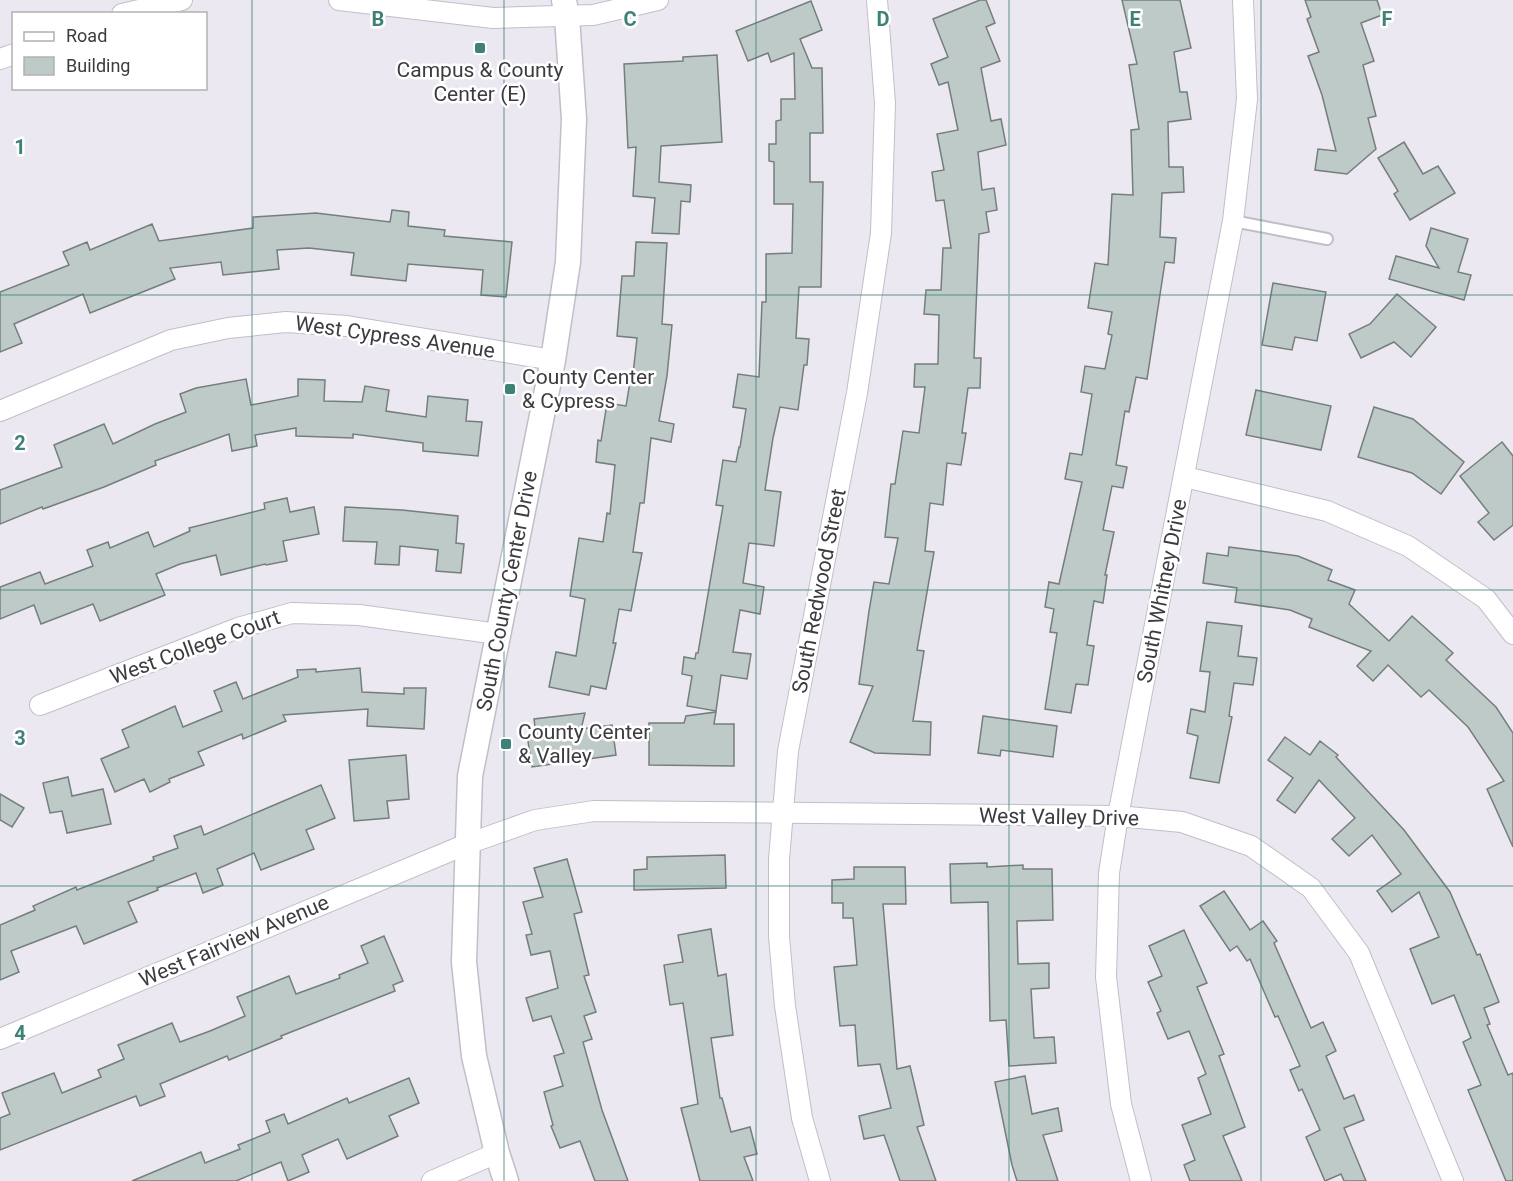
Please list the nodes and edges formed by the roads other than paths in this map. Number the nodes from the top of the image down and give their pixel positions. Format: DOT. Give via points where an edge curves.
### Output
graph roads {
  1 [pos="182,0"];
  2 [pos="339,0"];
  3 [pos="658,0"];
  4 [pos="877,0"];
  5 [pos="1243,0"];
  6 [pos="566,9"];
  7 [pos="131,12"];
  8 [pos="1233,221"];
  9 [pos="1327,239"];
  10 [pos="553,360"];
  11 [pos="0,411"];
  12 [pos="1185,477"];
  13 [pos="498,634"];
  14 [pos="1513,634"];
  15 [pos="40,705"];
  16 [pos="784,813"];
  17 [pos="1118,816"];
  18 [pos="467,844"];
  19 [pos="0,1039"];
  20 [pos="497,1153"];
  21 [pos="432,1181"];
  22 [pos="506,1181"];
  23 [pos="820,1181"];
  24 [pos="1141,1181"];
  25 [pos="1453,1181"];
  1 -- 7 [label="street"];
  2 -- 6 [label="street" via="493,18"];
  3 -- 6 [label="street" via="593,15"];
  4 -- 16 [label="street, South Redwood Street" via="885,103 881,233 857,393 788,751"];
  5 -- 8 [label="street, South Whitney Drive" via="1247,99"];
  6 -- 10 [label="street, South County Center Drive" via="574,119 568,262"];
  8 -- 9 [label="lane"];
  8 -- 12 [label="street, South Whitney Drive"];
  10 -- 11 [label="street, West Cypress Avenue" via="347,326 285,321 171,340"];
  10 -- 13 [label="street, South County Center Drive"];
  12 -- 14 [label="street" via="1328,511 1408,546 1486,599"];
  12 -- 17 [label="street, South Whitney Drive"];
  13 -- 15 [label="street, West College Court" via="359,615 292,613 238,627"];
  13 -- 18 [label="street, South County Center Drive" via="470,776"];
  16 -- 17 [label="street, West Valley Drive"];
  16 -- 18 [label="street, West Valley Drive" via="594,811 535,820"];
  16 -- 23 [label="street, South Redwood Street" via="779,936 785,1006 802,1118"];
  17 -- 24 [label="street, South Whitney Drive" via="1109,873 1106,977 1121,1104"];
  17 -- 25 [label="street, West Valley Drive" via="1182,822 1251,846 1311,888 1359,952"];
  18 -- 19 [label="street, West Fairview Avenue"];
  18 -- 20 [label="street, South County Center Drive" via="464,962 474,1056"];
  20 -- 21 [label="street"];
  20 -- 22 [label="street, South County Center Drive"];
}
